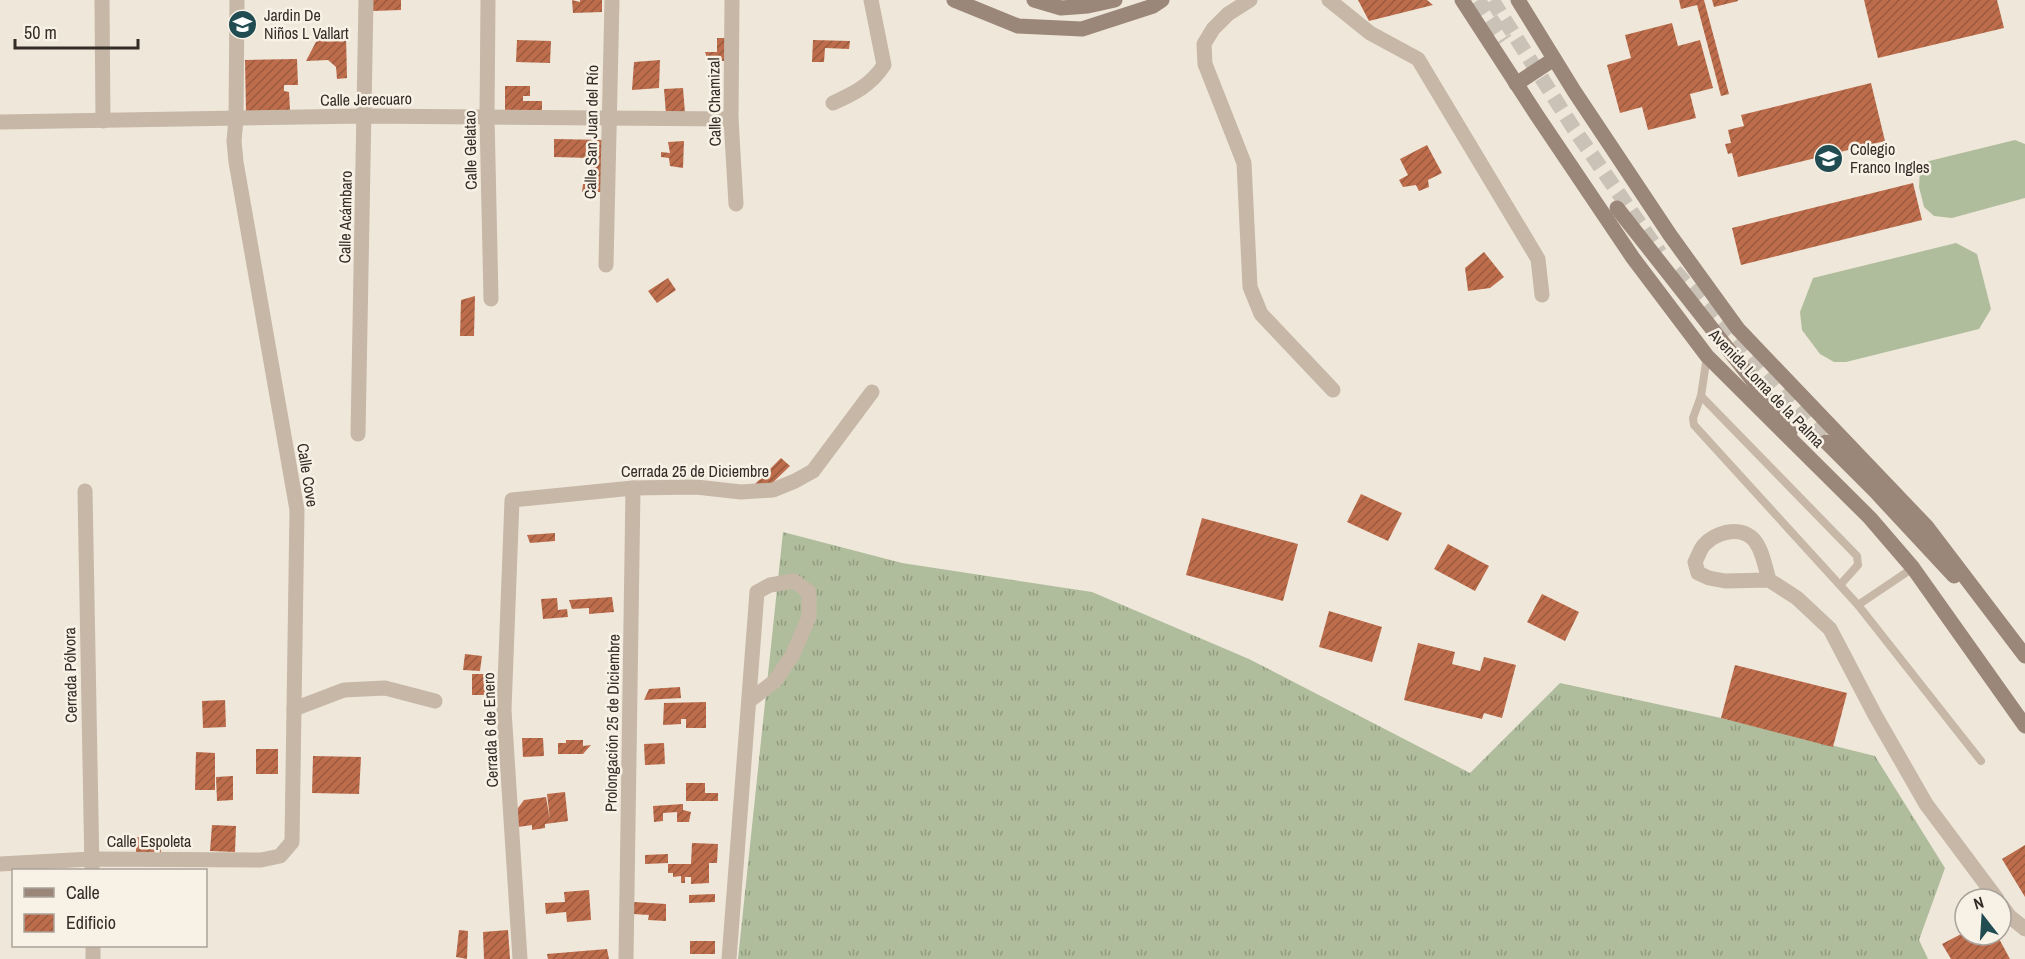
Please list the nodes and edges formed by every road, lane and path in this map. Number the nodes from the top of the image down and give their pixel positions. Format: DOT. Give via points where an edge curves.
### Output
graph roads {
  1 [pos="102,0"];
  2 [pos="237,0"];
  3 [pos="366,0"];
  4 [pos="488,0"];
  5 [pos="612,0"];
  6 [pos="732,0"];
  7 [pos="871,0"];
  8 [pos="954,0"];
  9 [pos="1034,0"];
  10 [pos="1115,0"];
  11 [pos="1162,0"];
  12 [pos="1250,0"];
  13 [pos="1329,0"];
  14 [pos="1462,0"];
  15 [pos="1518,0"];
  16 [pos="1554,59"];
  17 [pos="1516,84"];
  18 [pos="833,103"];
  19 [pos="365,116"];
  20 [pos="487,116"];
  21 [pos="610,117"];
  22 [pos="731,118"];
  23 [pos="236,119"];
  24 [pos="103,121"];
  25 [pos="0,122"];
  26 [pos="736,204"];
  27 [pos="1617,208"];
  28 [pos="606,265"];
  29 [pos="1542,295"];
  30 [pos="491,299"];
  31 [pos="1707,356"];
  32 [pos="1333,390"];
  33 [pos="872,392"];
  34 [pos="1701,396"];
  35 [pos="358,434"];
  36 [pos="1826,442"];
  37 [pos="1801,451"];
  38 [pos="633,488"];
  39 [pos="85,491"];
  40 [pos="512,500"];
  41 [pos="1913,568"];
  42 [pos="1769,580"];
  43 [pos="1840,585"];
  44 [pos="1858,605"];
  45 [pos="2023,653"];
  46 [pos="749,700"];
  47 [pos="435,701"];
  48 [pos="294,709"];
  49 [pos="2025,726"];
  50 [pos="1981,761"];
  51 [pos="292,842"];
  52 [pos="0,864"];
  53 [pos="92,865"];
  54 [pos="1987,887"];
  55 [pos="2013,920"];
  56 [pos="2025,930"];
  57 [pos="520,959"];
  58 [pos="626,959"];
  59 [pos="729,959"];
  1 -- 24 [label="street"];
  2 -- 23 [label="street, Calle Cove"];
  3 -- 19 [label="street, Calle Acámbaro"];
  4 -- 20 [label="street, Calle Gelatao"];
  5 -- 21 [label="street, Calle San Juan del Río"];
  6 -- 22 [label="street, Calle Chamizal"];
  7 -- 18 [label="street" via="885,65 859,92"];
  8 -- 11 [label="main road" via="1018,26 1082,29"];
  9 -- 10 [label="main road" via="1061,8"];
  12 -- 32 [label="street" via="1228,14 1204,44 1205,64 1244,163 1250,287 1261,314"];
  13 -- 29 [label="street" via="1370,33 1418,59 1538,259"];
  14 -- 17 [label="main road, Avenida Loma de la Palma"];
  15 -- 16 [label="main road, Avenida Loma de la Palma"];
  16 -- 17 [label="main road"];
  16 -- 45 [label="main road, Avenida Loma de la Palma" via="1670,235 1738,328 1927,527"];
  17 -- 31 [label="main road, Avenida Loma de la Palma" via="1633,258"];
  19 -- 20 [label="street, Calle Jerecuaro"];
  19 -- 23 [label="street, Calle Jerecuaro"];
  19 -- 35 [label="street, Calle Acámbaro"];
  20 -- 21 [label="street, Calle Jerecuaro"];
  20 -- 30 [label="street, Calle Gelatao"];
  21 -- 22 [label="street, Calle Jerecuaro"];
  21 -- 28 [label="street, Calle San Juan del Río"];
  22 -- 26 [label="street, Calle Chamizal"];
  23 -- 24 [label="street, Calle Jerecuaro"];
  23 -- 48 [label="street, Calle Cove" via="236,162 297,510"];
  24 -- 25 [label="street, Calle Jerecuaro"];
  27 -- 37 [label="main road" via="1780,416"];
  31 -- 34 [label="lane"];
  31 -- 37 [label="main road, Avenida Loma de la Palma"];
  33 -- 38 [label="street, Cerrada 25 de Diciembre" via="813,471 795,482 773,490 741,492 696,487"];
  34 -- 43 [label="lane" via="1694,425"];
  34 -- 43 [label="lane" via="1857,556 1858,565"];
  36 -- 45 [label="main road"];
  37 -- 41 [label="main road, Avenida Loma de la Palma" via="1870,518"];
  38 -- 40 [label="street, Cerrada 25 de Diciembre"];
  38 -- 58 [label="street, Prolongación 25 de Diciembre"];
  39 -- 53 [label="street, Cerrada Pólvora"];
  40 -- 57 [label="street, Cerrada 6 de Enero" via="504,710"];
  41 -- 44 [label="lane"];
  41 -- 49 [label="main road, Avenida Loma de la Palma"];
  42 -- 42 [label="street" via="1752,537 1740,531 1721,533 1704,545 1695,562 1698,573 1709,579"];
  42 -- 54 [label="street" via="1797,598 1830,629 1926,804"];
  43 -- 44 [label="lane"];
  44 -- 50 [label="lane"];
  46 -- 46 [label="street" via="775,681 794,654 809,617 809,592 794,581 770,585 758,592"];
  46 -- 59 [label="street"];
  47 -- 48 [label="street" via="385,688 344,690"];
  48 -- 51 [label="street, Calle Cove"];
  51 -- 53 [label="street, Calle Espoleta" via="280,856 261,860"];
  52 -- 53 [label="street, Calle Espoleta"];
  55 -- 56 [label="street"];
}
